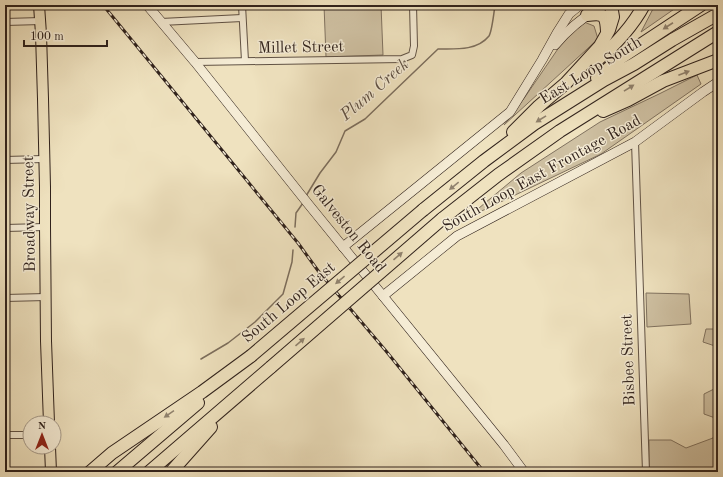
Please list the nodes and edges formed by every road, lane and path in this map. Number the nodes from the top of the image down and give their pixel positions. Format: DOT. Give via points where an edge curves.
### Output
graph roads {
  1 [pos="39,5"];
  2 [pos="148,5"];
  3 [pos="242,5"];
  4 [pos="413,5"];
  5 [pos="602,5"];
  6 [pos="611,5"];
  7 [pos="644,5"];
  8 [pos="701,5"];
  9 [pos="583,10"];
  10 [pos="718,14"];
  11 [pos="242,18"];
  12 [pos="40,20"];
  13 [pos="5,22"];
  14 [pos="161,22"];
  15 [pos="608,33"];
  16 [pos="717,33"];
  17 [pos="718,60"];
  18 [pos="244,61"];
  19 [pos="195,62"];
  20 [pos="718,82"];
  21 [pos="566,83"];
  22 [pos="574,98"];
  23 [pos="560,131"];
  24 [pos="635,142"];
  25 [pos="44,159"];
  26 [pos="5,160"];
  27 [pos="484,161"];
  28 [pos="45,227"];
  29 [pos="5,228"];
  30 [pos="343,247"];
  31 [pos="383,296"];
  32 [pos="46,297"];
  33 [pos="5,298"];
  34 [pos="204,394"];
  35 [pos="220,414"];
  36 [pos="49,415"];
  37 [pos="5,435"];
  38 [pos="22,435"];
  39 [pos="50,455"];
  40 [pos="51,472"];
  41 [pos="90,472"];
  42 [pos="117,472"];
  43 [pos="149,472"];
  44 [pos="171,472"];
  45 [pos="524,472"];
  46 [pos="646,472"];
  1 -- 12 [label="main road, Broadway Street"];
  2 -- 14 [label="main road, Galveston Road"];
  3 -- 11 [label="street"];
  4 -- 18 [label="street, Millet Street" via="414,46 412,55 402,59"];
  5 -- 9 [label="main road"];
  6 -- 15 [label="highway" via="613,17"];
  7 -- 21 [label="highway" via="621,38"];
  8 -- 22 [label="highway, one-way" via="622,57"];
  9 -- 15 [label="highway" via="603,16"];
  9 -- 30 [label="main road" via="542,60 510,112"];
  10 -- 22 [label="highway, East Loop South"];
  11 -- 14 [label="street"];
  11 -- 18 [label="street"];
  12 -- 13 [label="street"];
  12 -- 25 [label="main road, Broadway Street"];
  14 -- 19 [label="main road, Galveston Road"];
  15 -- 21 [label="highway" via="600,46"];
  23 -- 16 [label="highway, East Loop South, one-way"];
  23 -- 17 [label="highway, one-way" via="663,81"];
  18 -- 19 [label="street, Millet Street"];
  19 -- 30 [label="main road, Galveston Road"];
  20 -- 24 [label="main road, South Loop East Frontage Road"];
  21 -- 27 [label="highway"];
  22 -- 27 [label="highway, East Loop South, one-way"];
  35 -- 23 [label="highway, East Loop South, one-way, bridge" via="442,219"];
  24 -- 31 [label="main road, South Loop East Frontage Road" via="456,236"];
  24 -- 46 [label="street, Bisbee Street"];
  25 -- 26 [label="street"];
  25 -- 28 [label="main road, Broadway Street"];
  27 -- 34 [label="highway, South Loop East, one-way, bridge"];
  28 -- 29 [label="street"];
  28 -- 32 [label="main road, Broadway Street"];
  30 -- 31 [label="main road, Galveston Road"];
  31 -- 45 [label="main road, Galveston Road"];
  32 -- 33 [label="street"];
  32 -- 36 [label="main road, Broadway Street"];
  34 -- 41 [label="highway, one-way" via="112,453"];
  34 -- 42 [label="highway"];
  35 -- 43 [label="highway"];
  35 -- 44 [label="highway"];
  37 -- 38 [label="street"];
  39 -- 40 [label="main road"];
}
